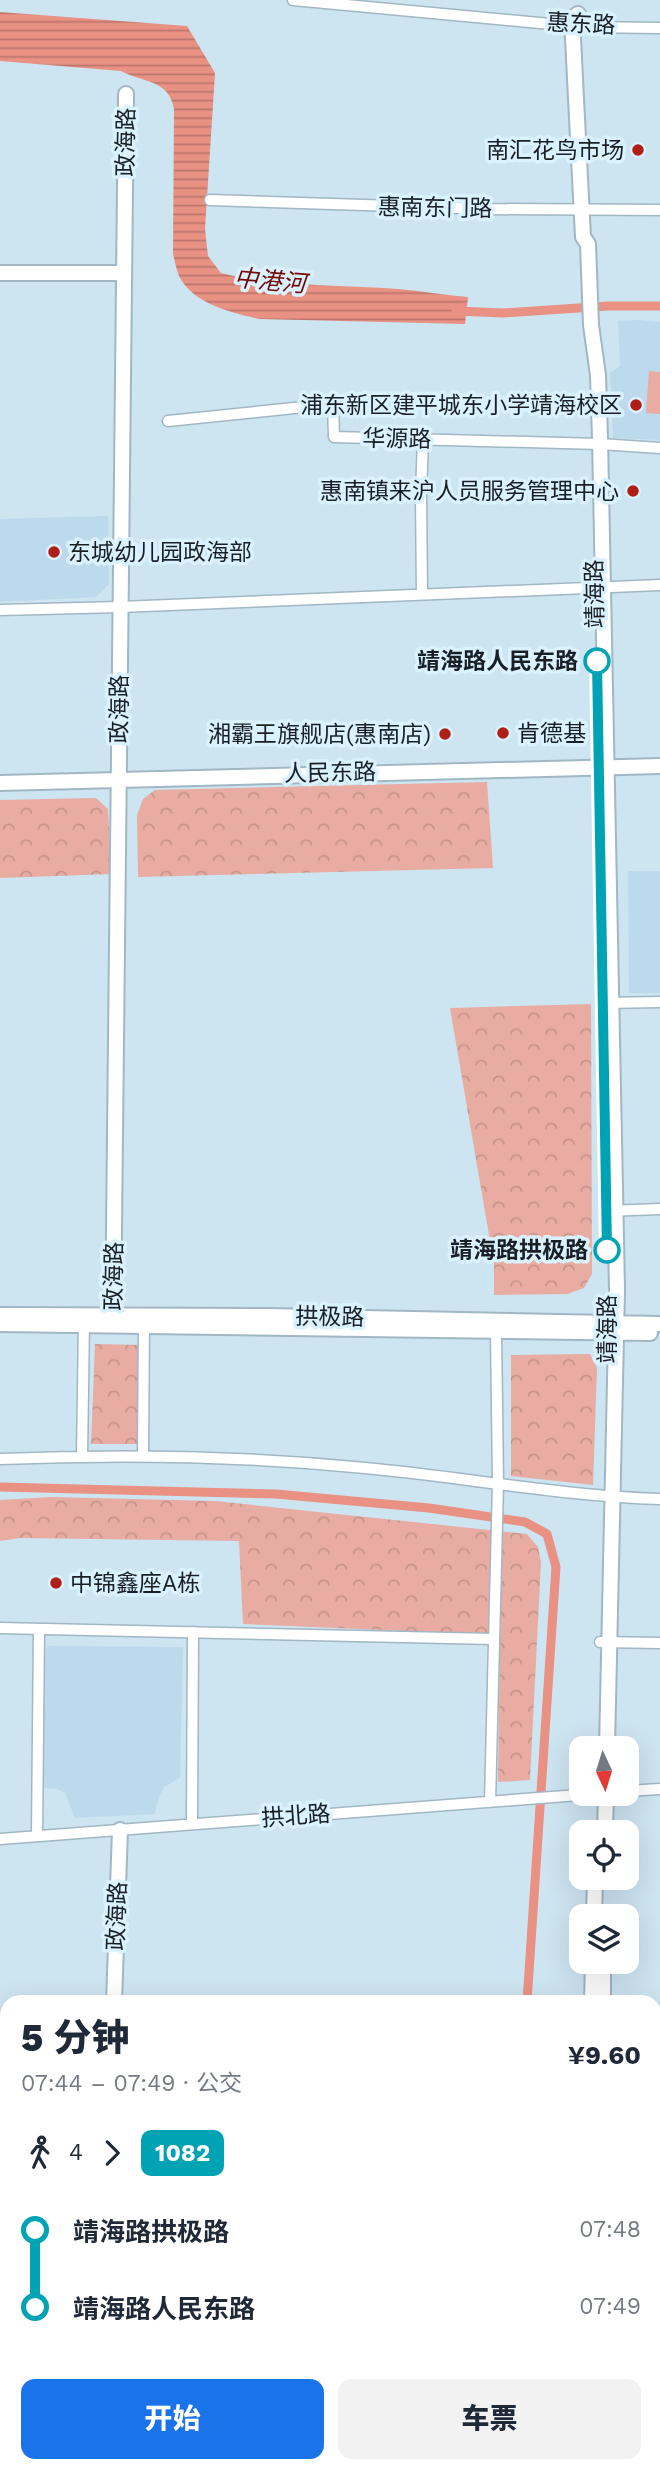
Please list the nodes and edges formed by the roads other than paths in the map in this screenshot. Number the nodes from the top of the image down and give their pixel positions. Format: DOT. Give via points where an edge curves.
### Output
graph roads {
  1 [pos="293,0"];
  2 [pos="578,16"];
  3 [pos="660,28"];
  4 [pos="126,94"];
  5 [pos="211,200"];
  6 [pos="587,209"];
  7 [pos="660,210"];
  8 [pos="0,273"];
  9 [pos="124,273"];
  10 [pos="168,421"];
  11 [pos="423,440"];
  12 [pos="596,444"];
  13 [pos="660,448"];
  14 [pos="660,585"];
  15 [pos="599,587"];
  16 [pos="422,594"];
  17 [pos="120,607"];
  18 [pos="0,610"];
  19 [pos="660,758"];
  20 [pos="603,763"];
  21 [pos="660,766"];
  22 [pos="0,774"];
  23 [pos="119,775"];
  24 [pos="0,783"];
  25 [pos="660,1002"];
  26 [pos="607,1003"];
  27 [pos="660,1209"];
  28 [pos="611,1210"];
  29 [pos="0,1315"];
  30 [pos="84,1319"];
  31 [pos="113,1319"];
  32 [pos="144,1320"];
  33 [pos="0,1324"];
  34 [pos="660,1324"];
  35 [pos="612,1328"];
  36 [pos="496,1331"];
  37 [pos="660,1334"];
  38 [pos="82,1456"];
  39 [pos="143,1456"];
  40 [pos="0,1459"];
  41 [pos="498,1483"];
  42 [pos="608,1497"];
  43 [pos="660,1499"];
  44 [pos="0,1628"];
  45 [pos="39,1629"];
  46 [pos="193,1632"];
  47 [pos="494,1639"];
  48 [pos="605,1642"];
  49 [pos="660,1643"];
  50 [pos="599,1736"];
  51 [pos="607,1736"];
  52 [pos="660,1789"];
  53 [pos="639,1790"];
  54 [pos="569,1796"];
  55 [pos="490,1802"];
  56 [pos="192,1825"];
  57 [pos="120,1830"];
  58 [pos="37,1836"];
  59 [pos="0,1839"];
  60 [pos="593,1974"];
  61 [pos="603,1974"];
  62 [pos="114,1995"];
  63 [pos="592,1995"];
  64 [pos="603,1995"];
  1 -- 2 [label="street, 惠东路"];
  2 -- 3 [label="street, 惠东路"];
  2 -- 6 [label="street, 靖海路"];
  4 -- 9 [label="street, 政海路"];
  5 -- 6 [label="street, 惠南东门路"];
  6 -- 7 [label="street, 惠南东门路"];
  6 -- 12 [label="street, 靖海路" via="583,237 588,244 596,367 589,376"];
  8 -- 9 [label="street"];
  9 -- 17 [label="street, 政海路"];
  10 -- 11 [label="street, 华源路" via="333,404 334,438"];
  11 -- 12 [label="street, 华源路"];
  11 -- 16 [label="street"];
  12 -- 13 [label="street, 华源路"];
  12 -- 15 [label="street, 靖海路"];
  14 -- 15 [label="street"];
  15 -- 16 [label="street"];
  15 -- 20 [label="street, 靖海路"];
  16 -- 17 [label="street"];
  17 -- 18 [label="street"];
  17 -- 23 [label="street, 政海路"];
  19 -- 20 [label="street, 人民东路"];
  20 -- 21 [label="street, 人民东路"];
  20 -- 23 [label="street, 人民东路"];
  20 -- 26 [label="street, 靖海路"];
  22 -- 23 [label="street, 人民东路"];
  23 -- 24 [label="street, 人民东路"];
  23 -- 31 [label="street, 政海路"];
  25 -- 26 [label="street"];
  26 -- 28 [label="street, 靖海路"];
  27 -- 28 [label="street"];
  28 -- 35 [label="street, 靖海路"];
  29 -- 30 [label="street, 拱极路"];
  30 -- 31 [label="street, 拱极路"];
  30 -- 33 [label="street, 拱极路"];
  30 -- 38 [label="street"];
  31 -- 32 [label="street, 拱极路"];
  32 -- 35 [label="street, 拱极路"];
  32 -- 36 [label="street, 拱极路"];
  32 -- 39 [label="street"];
  34 -- 35 [label="street, 拱极路"];
  35 -- 36 [label="street, 拱极路"];
  35 -- 37 [label="street, 拱极路"];
  35 -- 42 [label="street, 靖海路"];
  36 -- 41 [label="street"];
  38 -- 39 [label="street"];
  38 -- 40 [label="street"];
  39 -- 41 [label="street" via="306,1462"];
  41 -- 42 [label="street"];
  41 -- 47 [label="street"];
  42 -- 43 [label="street"];
  42 -- 48 [label="street, 靖海路"];
  44 -- 45 [label="street"];
  45 -- 46 [label="street"];
  45 -- 58 [label="street"];
  46 -- 47 [label="street"];
  46 -- 56 [label="street"];
  47 -- 55 [label="street"];
  48 -- 49 [label="street"];
  48 -- 50 [label="street, 靖海路"];
  48 -- 51 [label="street, 靖海路"];
  52 -- 53 [label="street"];
  54 -- 55 [label="street, 拱北路"];
  55 -- 56 [label="street, 拱北路"];
  56 -- 57 [label="street, 拱北路"];
  57 -- 58 [label="street, 拱北路"];
  57 -- 62 [label="street, 政海路"];
  58 -- 59 [label="street, 拱北路"];
  60 -- 63 [label="street"];
  61 -- 64 [label="street"];
}
